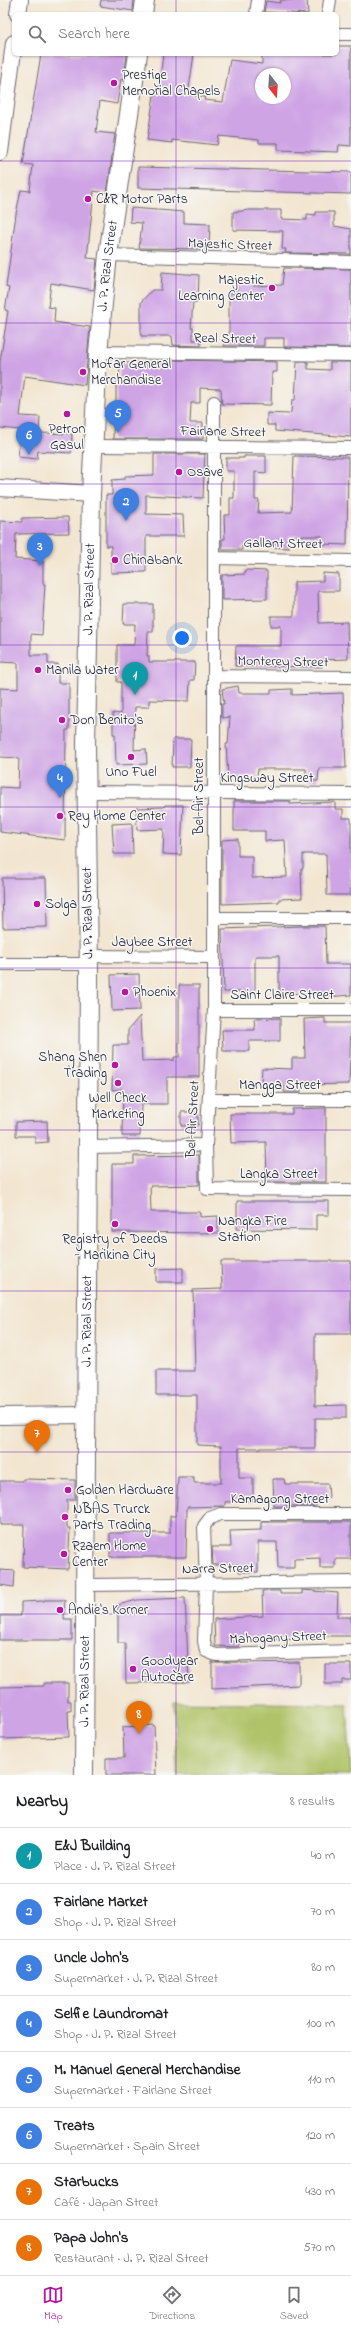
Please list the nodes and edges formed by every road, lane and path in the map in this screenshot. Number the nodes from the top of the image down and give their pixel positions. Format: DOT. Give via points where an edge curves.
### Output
graph roads {
  1 [pos="20,0"];
  2 [pos="145,0"];
  3 [pos="258,0"];
  4 [pos="330,0"];
  5 [pos="18,12"];
  6 [pos="143,12"];
  7 [pos="256,12"];
  8 [pos="328,12"];
  9 [pos="339,34"];
  10 [pos="351,34"];
  11 [pos="12,56"];
  12 [pos="138,56"];
  13 [pos="0,152"];
  14 [pos="108,255"];
  15 [pos="351,262"];
  16 [pos="98,352"];
  17 [pos="351,355"];
  18 [pos="214,402"];
  19 [pos="94,446"];
  20 [pos="214,446"];
  21 [pos="351,448"];
  22 [pos="0,488"];
  23 [pos="91,494"];
  24 [pos="214,558"];
  25 [pos="351,561"];
  26 [pos="214,676"];
  27 [pos="351,677"];
  28 [pos="86,792"];
  29 [pos="214,793"];
  30 [pos="351,794"];
  31 [pos="214,918"];
  32 [pos="351,918"];
  33 [pos="214,957"];
  34 [pos="89,960"];
  35 [pos="0,964"];
  36 [pos="214,1010"];
  37 [pos="351,1010"];
  38 [pos="209,1100"];
  39 [pos="351,1100"];
  40 [pos="206,1145"];
  41 [pos="88,1147"];
  42 [pos="207,1189"];
  43 [pos="351,1190"];
  44 [pos="86,1415"];
  45 [pos="0,1416"];
  46 [pos="351,1514"];
  47 [pos="351,1582"];
  48 [pos="206,1584"];
  49 [pos="86,1585"];
  50 [pos="351,1651"];
  51 [pos="84,1775"];
  1 -- 5 [label="street"];
  2 -- 6 [label="main road"];
  3 -- 7 [label="street"];
  4 -- 8 [label="street"];
  9 -- 10 [label="street"];
  11 -- 13 [label="street"];
  12 -- 14 [label="main road, J. P. Rizal Street"];
  14 -- 15 [label="street, Majestic Street"];
  14 -- 16 [label="main road, J. P. Rizal Street"];
  16 -- 17 [label="street, Real Street"];
  16 -- 19 [label="main road, J. P. Rizal Street"];
  18 -- 20 [label="street, Bel-Air Street"];
  19 -- 20 [label="street, Fairlane Street"];
  19 -- 23 [label="main road, J. P. Rizal Street"];
  20 -- 21 [label="street, Fairlane Street"];
  20 -- 24 [label="street, Bel-Air Street"];
  22 -- 23 [label="street"];
  23 -- 28 [label="main road, J. P. Rizal Street"];
  24 -- 25 [label="street, Gallant Street"];
  24 -- 26 [label="street, Bel-Air Street"];
  26 -- 27 [label="street, Monterey Street"];
  26 -- 29 [label="street, Bel-Air Street"];
  28 -- 29 [label="street, Kingsway Street"];
  28 -- 34 [label="main road, J. P. Rizal Street"];
  29 -- 30 [label="street, Kingsway Street"];
  29 -- 31 [label="street, Bel-Air Street"];
  31 -- 32 [label="street"];
  31 -- 33 [label="street, Bel-Air Street"];
  33 -- 34 [label="street, Jaybee Street"];
  33 -- 36 [label="street, Bel-Air Street"];
  34 -- 35 [label="street, Jaybee Street"];
  34 -- 41 [label="main road, J. P. Rizal Street"];
  36 -- 37 [label="street, Saint Claire Street"];
  36 -- 38 [label="street, Bel-Air Street"];
  38 -- 39 [label="street, Mangga Street"];
  38 -- 40 [label="street, Bel-Air Street"];
  40 -- 41 [label="street"];
  40 -- 42 [label="street, Bel-Air Street"];
  41 -- 44 [label="main road, J. P. Rizal Street"];
  42 -- 43 [label="street, Langka Street"];
  44 -- 45 [label="street"];
  44 -- 49 [label="main road, J. P. Rizal Street"];
  46 -- 48 [label="street, Kamagong Street" via="221,1514 210,1518 204,1526"];
  47 -- 48 [label="street, Narra Street"];
  48 -- 49 [label="street, Narra Street"];
  48 -- 50 [label="street, Mahogany Street" via="206,1651 216,1655"];
  49 -- 51 [label="main road, J. P. Rizal Street"];
}
